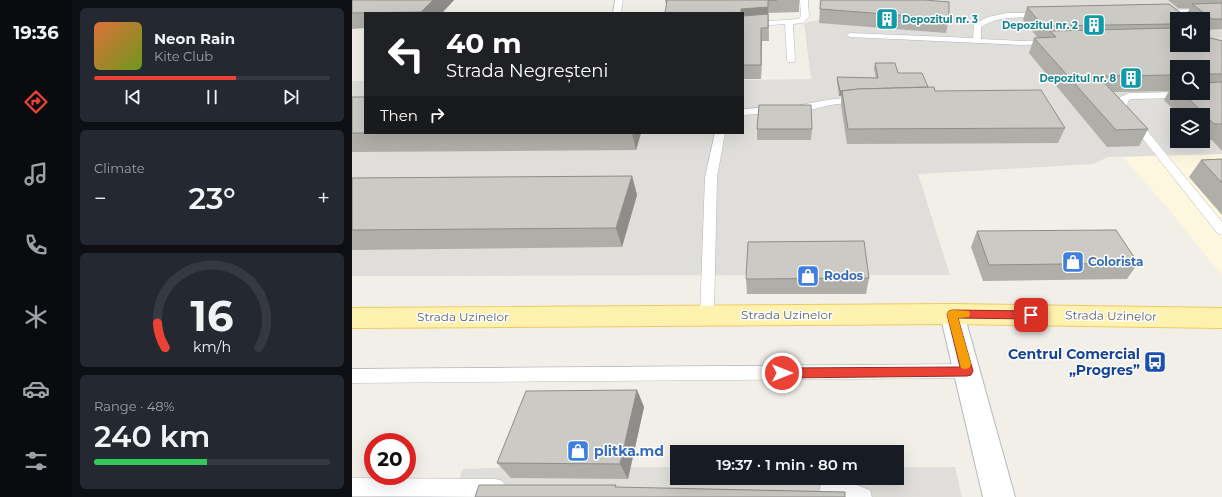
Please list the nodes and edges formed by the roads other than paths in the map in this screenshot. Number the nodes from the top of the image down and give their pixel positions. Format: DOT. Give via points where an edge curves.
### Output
graph roads {
  1 [pos="619,0"];
  2 [pos="804,0"];
  3 [pos="1222,10"];
  4 [pos="617,12"];
  5 [pos="1152,12"];
  6 [pos="1052,15"];
  7 [pos="789,22"];
  8 [pos="744,25"];
  9 [pos="850,35"];
  10 [pos="977,40"];
  11 [pos="1061,42"];
  12 [pos="791,60"];
  13 [pos="1170,95"];
  14 [pos="872,99"];
  15 [pos="744,112"];
  16 [pos="720,134"];
  17 [pos="1222,231"];
  18 [pos="952,314"];
  19 [pos="707,316"];
  20 [pos="352,318"];
  21 [pos="1222,318"];
  22 [pos="967,371"];
  23 [pos="352,376"];
  24 [pos="352,487"];
  25 [pos="510,489"];
  26 [pos="811,492"];
  27 [pos="863,497"];
  28 [pos="999,497"];
  1 -- 4 [label="lane"];
  2 -- 7 [label="lane" via="805,17 800,21"];
  3 -- 5 [label="lane"];
  6 -- 10 [label="lane" via="996,17 984,20 978,26"];
  7 -- 8 [label="lane"];
  7 -- 12 [label="lane"];
  9 -- 10 [label="lane"];
  10 -- 11 [label="lane"];
  13 -- 17 [label="lane" via="1130,96 1123,99 1122,106"];
  14 -- 15 [label="lane" via="830,102 802,109"];
  16 -- 19 [label="lane" via="712,177"];
  18 -- 19 [label="main road, Strada Uzinelor"];
  18 -- 21 [label="main road, Strada Uzinelor"];
  18 -- 22 [label="street"];
  19 -- 20 [label="main road, Strada Uzinelor"];
  22 -- 23 [label="lane"];
  22 -- 28 [label="street"];
  24 -- 25 [label="lane"];
  26 -- 27 [label="lane" via="854,493"];
}
